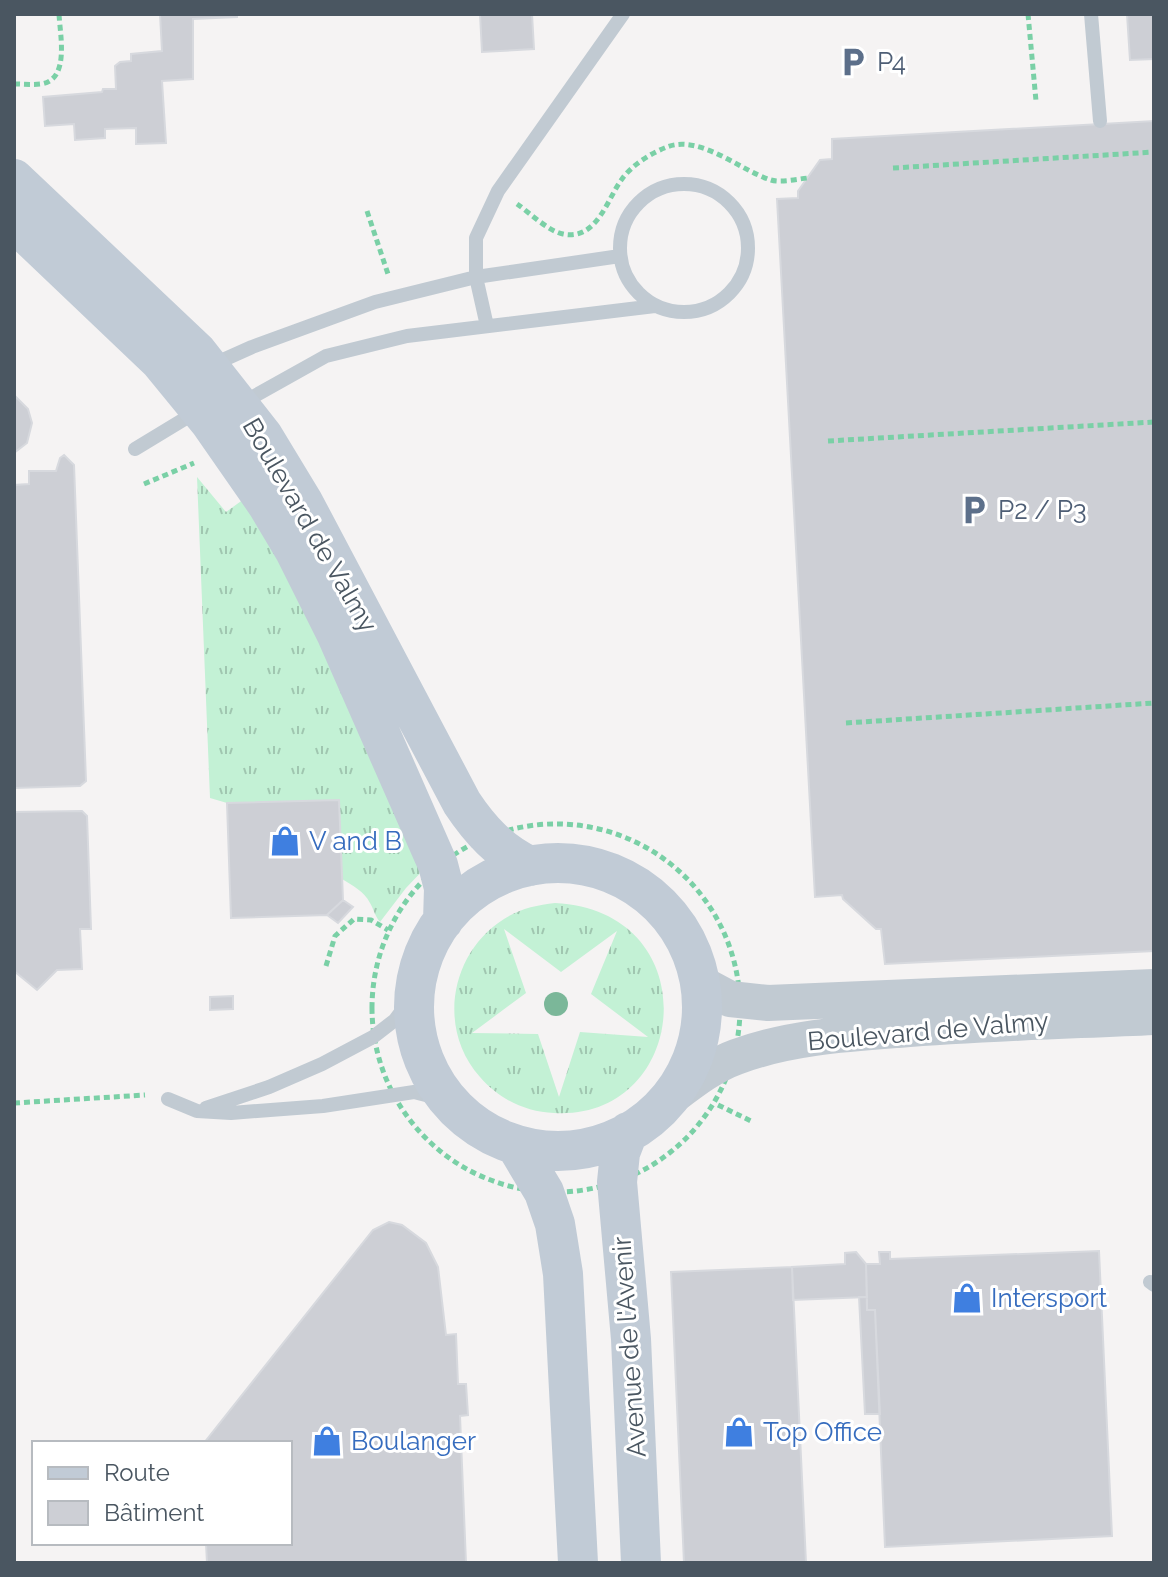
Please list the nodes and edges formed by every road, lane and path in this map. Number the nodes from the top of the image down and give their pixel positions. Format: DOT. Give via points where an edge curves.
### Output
graph roads {
  1 [pos="59,14"];
  2 [pos="623,14"];
  3 [pos="1028,14"];
  4 [pos="1091,14"];
  5 [pos="14,84"];
  6 [pos="1036,101"];
  7 [pos="1100,121"];
  8 [pos="1154,152"];
  9 [pos="893,168"];
  10 [pos="808,178"];
  11 [pos="14,179"];
  12 [pos="498,191"];
  13 [pos="367,211"];
  14 [pos="14,222"];
  15 [pos="620,256"];
  16 [pos="476,277"];
  17 [pos="395,297"];
  18 [pos="655,306"];
  19 [pos="487,326"];
  20 [pos="212,369"];
  21 [pos="218,405"];
  22 [pos="1154,422"];
  23 [pos="828,441"];
  24 [pos="135,449"];
  25 [pos="204,472"];
  26 [pos="144,484"];
  27 [pos="1154,703"];
  28 [pos="846,723"];
  29 [pos="487,837"];
  30 [pos="438,865"];
  31 [pos="530,866"];
  32 [pos="443,921"];
  33 [pos="388,930"];
  34 [pos="326,966"];
  35 [pos="700,983"];
  36 [pos="1154,987"];
  37 [pos="415,993"];
  38 [pos="740,1001"];
  39 [pos="1154,1017"];
  40 [pos="373,1037"];
  41 [pos="734,1058"];
  42 [pos="151,1094"];
  43 [pos="393,1095"];
  44 [pos="168,1099"];
  45 [pos="669,1099"];
  46 [pos="449,1101"];
  47 [pos="14,1103"];
  48 [pos="714,1103"];
  49 [pos="197,1111"];
  50 [pos="753,1122"];
  51 [pos="628,1132"];
  52 [pos="516,1145"];
  53 [pos="617,1182"];
  54 [pos="544,1192"];
  55 [pos="578,1563"];
  56 [pos="641,1563"];
  1 -- 5 [label="path" via="62,60 57,75 45,84"];
  2 -- 12 [label="lane"];
  3 -- 6 [label="path"];
  4 -- 7 [label="lane"];
  8 -- 9 [label="path"];
  10 -- 12 [label="path" via="772,181 728,158 669,146 623,177 602,215 575,235 560,234"];
  11 -- 20 [label="main road, Boulevard de Valmy"];
  12 -- 16 [label="lane" via="476,238"];
  13 -- 17 [label="path"];
  14 -- 21 [label="main road, Boulevard de Valmy" via="151,352"];
  15 -- 16 [label="lane"];
  15 -- 18 [label="lane" via="638,294"];
  15 -- 18 [label="lane" via="626,219 653,191 687,183 719,193 734,206 749,243 739,282 708,308 672,312"];
  16 -- 17 [label="lane"];
  16 -- 19 [label="lane"];
  17 -- 20 [label="lane" via="252,347"];
  18 -- 19 [label="lane"];
  19 -- 21 [label="lane" via="407,336 326,356 251,398"];
  20 -- 21 [label="main road, Boulevard de Valmy"];
  21 -- 24 [label="lane"];
  21 -- 29 [label="main road, Boulevard de Valmy" via="271,448 462,803"];
  21 -- 30 [label="main road, Boulevard de Valmy" via="336,633"];
  22 -- 23 [label="path"];
  25 -- 26 [label="path" via="196,462"];
  27 -- 28 [label="path"];
  29 -- 30 [label="path"];
  29 -- 31 [label="main road, Boulevard de Valmy"];
  29 -- 38 [label="path" via="522,826 559,823 596,827 655,852 703,895 722,926 735,961"];
  30 -- 32 [label="main road, Boulevard de Valmy"];
  30 -- 33 [label="path"];
  31 -- 32 [label="main road" via="482,886"];
  31 -- 35 [label="main road" via="591,867 645,892 685,939"];
  32 -- 37 [label="main road" via="427,948"];
  33 -- 34 [label="path" via="371,920 354,919 335,936"];
  33 -- 40 [label="path" via="376,965"];
  35 -- 38 [label="street, Boulevard de Valmy"];
  35 -- 45 [label="main road" via="697,1045"];
  36 -- 38 [label="street, Boulevard de Valmy"];
  37 -- 40 [label="lane" via="395,1020"];
  37 -- 46 [label="main road" via="418,1042"];
  38 -- 41 [label="path"];
  39 -- 41 [label="street, Boulevard de Valmy" via="836,1035"];
  40 -- 43 [label="path"];
  40 -- 49 [label="lane" via="269,1087"];
  41 -- 45 [label="street, Boulevard de Valmy"];
  41 -- 48 [label="path"];
  42 -- 47 [label="path"];
  43 -- 46 [label="lane" via="414,1092"];
  43 -- 49 [label="lane" via="272,1111"];
  43 -- 54 [label="path" via="443,1154 476,1175"];
  44 -- 49 [label="lane"];
  45 -- 51 [label="main road"];
  46 -- 52 [label="main road" via="472,1123"];
  48 -- 50 [label="path"];
  48 -- 53 [label="path" via="671,1152"];
  51 -- 52 [label="main road" via="573,1150"];
  51 -- 53 [label="main road, Avenue de l'Avenir"];
  52 -- 54 [label="main road"];
  53 -- 54 [label="path" via="581,1191"];
  53 -- 56 [label="main road, Avenue de l'Avenir" via="631,1325"];
  54 -- 55 [label="main road" via="563,1274"];
}
